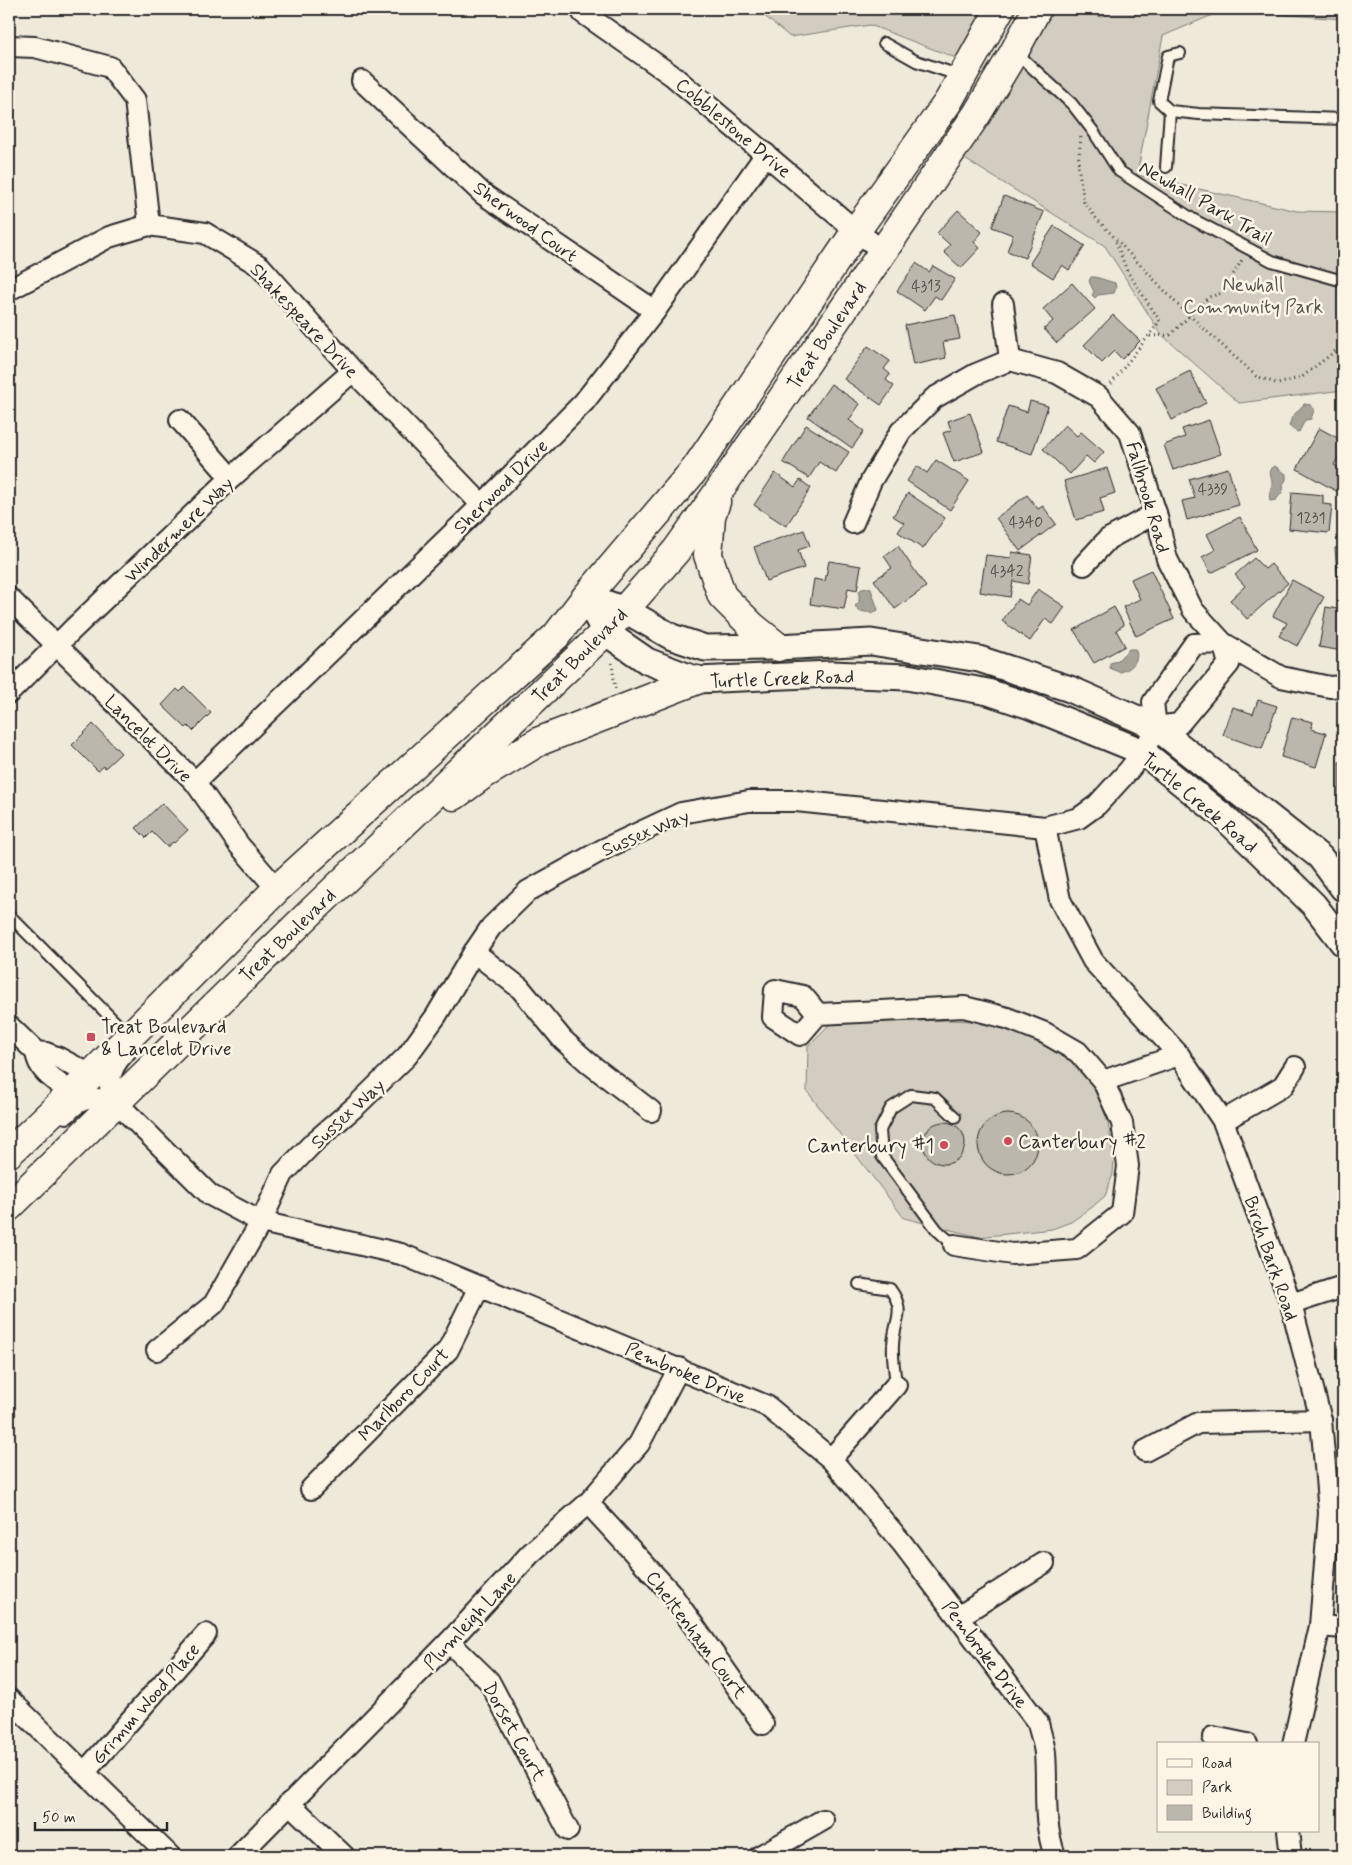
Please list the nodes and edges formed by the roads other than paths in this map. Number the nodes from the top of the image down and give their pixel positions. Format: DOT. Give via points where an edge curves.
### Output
graph roads {
  1 [pos="581,9"];
  2 [pos="1000,9"];
  3 [pos="1037,9"];
  4 [pos="884,43"];
  5 [pos="9,46"];
  6 [pos="1180,53"];
  7 [pos="1013,54"];
  8 [pos="962,76"];
  9 [pos="362,81"];
  10 [pos="1170,111"];
  11 [pos="1343,119"];
  12 [pos="766,154"];
  13 [pos="1166,167"];
  14 [pos="149,225"];
  15 [pos="856,231"];
  16 [pos="883,250"];
  17 [pos="1343,281"];
  18 [pos="9,290"];
  19 [pos="1003,304"];
  20 [pos="655,311"];
  21 [pos="1010,360"];
  22 [pos="353,371"];
  23 [pos="180,420"];
  24 [pos="231,478"];
  25 [pos="721,488"];
  26 [pos="482,505"];
  27 [pos="1156,512"];
  28 [pos="853,523"];
  29 [pos="1084,565"];
  30 [pos="586,597"];
  31 [pos="9,598"];
  32 [pos="625,610"];
  33 [pos="605,632"];
  34 [pos="1223,643"];
  35 [pos="56,645"];
  36 [pos="778,647"];
  37 [pos="697,680"];
  38 [pos="1343,686"];
  39 [pos="9,693"];
  40 [pos="1156,728"];
  41 [pos="1143,752"];
  42 [pos="195,782"];
  43 [pos="1045,827"];
  44 [pos="360,865"];
  45 [pos="1343,888"];
  46 [pos="277,889"];
  47 [pos="9,915"];
  48 [pos="1343,943"];
  49 [pos="218,947"];
  50 [pos="474,952"];
  51 [pos="818,1014"];
  52 [pos="9,1026"];
  53 [pos="129,1036"];
  54 [pos="1179,1055"];
  55 [pos="1295,1067"];
  56 [pos="1103,1080"];
  57 [pos="82,1084"];
  58 [pos="116,1102"];
  59 [pos="651,1111"];
  60 [pos="955,1117"];
  61 [pos="1223,1121"];
  62 [pos="33,1130"];
  63 [pos="9,1153"];
  64 [pos="9,1207"];
  65 [pos="261,1222"];
  66 [pos="954,1244"];
  67 [pos="859,1284"];
  68 [pos="1343,1287"];
  69 [pos="479,1288"];
  70 [pos="1291,1304"];
  71 [pos="157,1350"];
  72 [pos="679,1368"];
  73 [pos="896,1385"];
  74 [pos="1321,1420"];
  75 [pos="1145,1451"];
  76 [pos="831,1458"];
  77 [pos="311,1489"];
  78 [pos="588,1503"];
  79 [pos="1044,1563"];
  80 [pos="958,1617"];
  81 [pos="1320,1626"];
  82 [pos="1343,1628"];
  83 [pos="206,1634"];
  84 [pos="450,1642"];
  85 [pos="9,1699"];
  86 [pos="763,1724"];
  87 [pos="1213,1737"];
  88 [pos="1237,1742"];
  89 [pos="1293,1742"];
  90 [pos="84,1773"];
  91 [pos="289,1803"];
  92 [pos="823,1820"];
  93 [pos="568,1830"];
  94 [pos="1288,1832"];
  95 [pos="170,1856"];
  96 [pos="238,1856"];
  97 [pos="344,1856"];
  98 [pos="760,1856"];
  99 [pos="1055,1856"];
  100 [pos="1291,1856"];
  1 -- 12 [label="street, Cobblestone Drive" via="673,76"];
  2 -- 8 [label="main road, Treat Boulevard"];
  3 -- 7 [label="main road, Treat Boulevard"];
  4 -- 8 [label="lane" via="916,62"];
  5 -- 14 [label="street" via="35,47 110,67 134,100"];
  6 -- 10 [label="lane" via="1168,56 1159,101"];
  7 -- 16 [label="main road, Treat Boulevard" via="977,114"];
  7 -- 17 [label="lane, Newhall Park Trail" via="1024,60 1072,104 1119,171 1194,220 1272,261"];
  8 -- 15 [label="main road, Treat Boulevard" via="948,102"];
  9 -- 20 [label="street, Sherwood Court" via="484,194"];
  10 -- 11 [label="lane"];
  10 -- 13 [label="lane"];
  12 -- 15 [label="street, Cobblestone Drive"];
  12 -- 20 [label="street, Sherwood Drive"];
  14 -- 18 [label="street, Shakespeare Drive" via="109,237"];
  14 -- 22 [label="street, Shakespeare Drive" via="205,232 260,266"];
  15 -- 16 [label="street, Cobblestone Drive"];
  15 -- 30 [label="main road, Treat Boulevard" via="696,468"];
  16 -- 25 [label="main road, Treat Boulevard"];
  19 -- 21 [label="street"];
  20 -- 26 [label="street, Sherwood Drive" via="584,402"];
  21 -- 27 [label="street, Fallbrook Road" via="1057,373 1099,397 1130,433"];
  21 -- 28 [label="street" via="976,374 934,398 901,431 871,481"];
  22 -- 24 [label="street, Windermere Way"];
  22 -- 26 [label="street, Shakespeare Drive"];
  23 -- 24 [label="street"];
  24 -- 35 [label="street, Windermere Way"];
  25 -- 32 [label="main road, Treat Boulevard" via="676,551"];
  25 -- 36 [label="main road" via="711,516 708,555 722,596"];
  26 -- 42 [label="street, Sherwood Drive"];
  27 -- 29 [label="street" via="1108,539"];
  27 -- 34 [label="street, Fallbrook Road" via="1167,559 1193,610"];
  30 -- 32 [label="street, Turtle Creek Road"];
  30 -- 33 [label="street, Turtle Creek Road"];
  30 -- 46 [label="main road, Treat Boulevard" via="556,636"];
  31 -- 35 [label="street, Lancelot Drive"];
  32 -- 33 [label="main road, Treat Boulevard"];
  32 -- 36 [label="street, Turtle Creek Road" via="672,636 705,648"];
  33 -- 37 [label="street, Turtle Creek Road" via="647,661"];
  33 -- 44 [label="main road, Treat Boulevard"];
  34 -- 38 [label="street, Fallbrook Road" via="1282,677 1330,687"];
  34 -- 40 [label="street" via="1229,664 1179,724"];
  34 -- 40 [label="street" via="1194,644 1154,702"];
  35 -- 39 [label="street, Windermere Way"];
  35 -- 42 [label="street, Lancelot Drive"];
  36 -- 40 [label="street, Turtle Creek Road" via="871,642 979,660 1070,689"];
  37 -- 41 [label="street, Turtle Creek Road" via="831,674 907,677 988,692"];
  37 -- 44 [label="main road" via="540,741 483,776"];
  40 -- 41 [label="street, Sussex Way"];
  40 -- 45 [label="street, Turtle Creek Road" via="1320,857"];
  41 -- 43 [label="street, Sussex Way" via="1097,805 1079,818"];
  41 -- 48 [label="street, Turtle Creek Road" via="1224,817 1314,905"];
  42 -- 46 [label="street, Lancelot Drive" via="239,845"];
  43 -- 50 [label="street, Sussex Way" via="796,801 749,801 681,813 604,849 528,891 491,927"];
  43 -- 54 [label="street, Birch Bark Road" via="1060,900 1093,961"];
  44 -- 58 [label="main road, Treat Boulevard"];
  46 -- 49 [label="main road, Treat Boulevard"];
  47 -- 53 [label="lane"];
  49 -- 53 [label="main road, Treat Boulevard"];
  49 -- 58 [label="street" via="219,956 214,967 116,1060 109,1087"];
  50 -- 59 [label="street" via="520,988 563,1040"];
  50 -- 65 [label="street, Sussex Way" via="408,1056 283,1174"];
  51 -- 56 [label="street" via="964,1008 1007,1018 1045,1032 1078,1052"];
  52 -- 57 [label="street" via="36,1052 46,1052 58,1058"];
  53 -- 57 [label="main road, Treat Boulevard"];
  54 -- 56 [label="street"];
  54 -- 61 [label="street, Birch Bark Road"];
  55 -- 61 [label="street" via="1283,1086"];
  56 -- 66 [label="street" via="1122,1124 1128,1166 1122,1213 1076,1249 1012,1254"];
  57 -- 62 [label="main road, Treat Boulevard"];
  58 -- 62 [label="street" via="83,1098 48,1129"];
  58 -- 64 [label="main road, Treat Boulevard"];
  58 -- 65 [label="street, Pembroke Drive" via="210,1195"];
  60 -- 66 [label="lane" via="935,1098 912,1095 891,1108 880,1130 882,1156 937,1230"];
  61 -- 70 [label="street, Birch Bark Road"];
  62 -- 63 [label="main road, Treat Boulevard"];
  65 -- 69 [label="street, Pembroke Drive" via="401,1254"];
  65 -- 71 [label="street, Sussex Way" via="214,1304"];
  67 -- 73 [label="lane" via="890,1289 897,1299 899,1309 893,1345"];
  68 -- 70 [label="street"];
  69 -- 72 [label="street, Pembroke Drive"];
  69 -- 77 [label="street, Marlboro Court" via="448,1350"];
  70 -- 74 [label="street, Birch Bark Road"];
  72 -- 76 [label="street, Pembroke Drive" via="767,1406"];
  72 -- 78 [label="street, Plumleigh Lane" via="639,1444"];
  73 -- 76 [label="street"];
  74 -- 75 [label="street" via="1198,1423"];
  74 -- 81 [label="street, Birch Bark Road" via="1329,1513"];
  76 -- 80 [label="street, Pembroke Drive"];
  78 -- 84 [label="street, Plumleigh Lane" via="530,1554"];
  78 -- 86 [label="street, Cheltenham Court" via="670,1592"];
  79 -- 80 [label="street"];
  80 -- 99 [label="street, Pembroke Drive" via="1038,1723 1045,1752 1047,1826"];
  81 -- 82 [label="street"];
  81 -- 89 [label="street, Birch Bark Road"];
  83 -- 90 [label="street, Grimm Wood Place"];
  84 -- 91 [label="street, Plumleigh Lane"];
  84 -- 93 [label="street, Dorset Court" via="489,1680"];
  85 -- 90 [label="street"];
  87 -- 88 [label="street"];
  90 -- 95 [label="street"];
  91 -- 96 [label="street, Plumleigh Lane"];
  91 -- 97 [label="street"];
  92 -- 98 [label="street"];
  94 -- 100 [label="street"];
}
